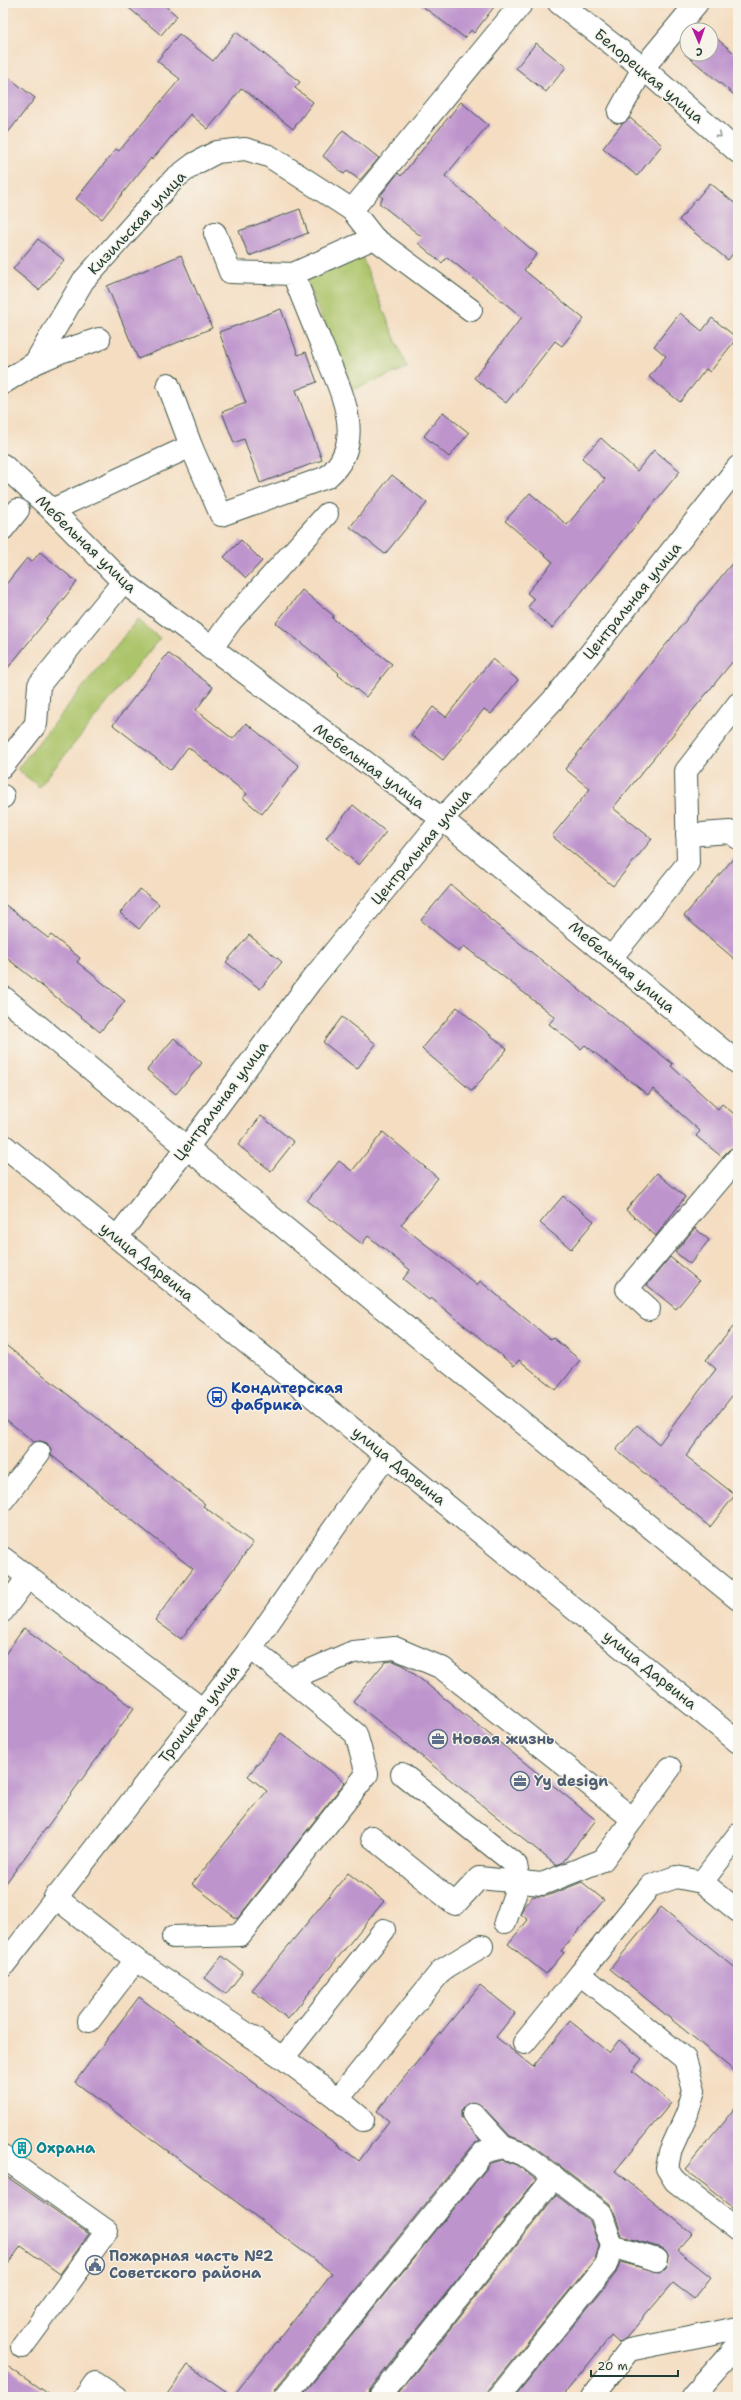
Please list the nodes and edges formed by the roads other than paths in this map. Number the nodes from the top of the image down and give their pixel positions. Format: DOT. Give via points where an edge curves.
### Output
graph roads {
  1 [pos="522,3"];
  2 [pos="559,3"];
  3 [pos="696,3"];
  4 [pos="643,68"];
  5 [pos="619,112"];
  6 [pos="738,152"];
  7 [pos="352,210"];
  8 [pos="215,234"];
  9 [pos="374,238"];
  10 [pos="293,274"];
  11 [pos="471,310"];
  12 [pos="99,339"];
  13 [pos="36,363"];
  14 [pos="3,382"];
  15 [pos="168,384"];
  16 [pos="191,446"];
  17 [pos="3,466"];
  18 [pos="738,467"];
  19 [pos="18,510"];
  20 [pos="52,510"];
  21 [pos="327,514"];
  22 [pos="3,529"];
  23 [pos="123,582"];
  24 [pos="211,649"];
  25 [pos="738,704"];
  26 [pos="3,766"];
  27 [pos="442,819"];
  28 [pos="688,835"];
  29 [pos="738,838"];
  30 [pos="611,958"];
  31 [pos="3,997"];
  32 [pos="738,1063"];
  33 [pos="3,1145"];
  34 [pos="186,1148"];
  35 [pos="738,1158"];
  36 [pos="117,1237"];
  37 [pos="649,1309"];
  38 [pos="39,1453"];
  39 [pos="387,1456"];
  40 [pos="3,1500"];
  41 [pos="3,1558"];
  42 [pos="28,1577"];
  43 [pos="738,1599"];
  44 [pos="5,1604"];
  45 [pos="251,1648"];
  46 [pos="290,1679"];
  47 [pos="203,1710"];
  48 [pos="738,1742"];
  49 [pos="670,1768"];
  50 [pos="402,1774"];
  51 [pos="633,1819"];
  52 [pos="738,1834"];
  53 [pos="372,1838"];
  54 [pos="519,1882"];
  55 [pos="702,1882"];
  56 [pos="55,1897"];
  57 [pos="738,1911"];
  58 [pos="505,1922"];
  59 [pos="384,1930"];
  60 [pos="173,1937"];
  61 [pos="482,1946"];
  62 [pos="136,1960"];
  63 [pos="3,1966"];
  64 [pos="580,1974"];
  65 [pos="89,2021"];
  66 [pos="524,2043"];
  67 [pos="283,2058"];
  68 [pos="338,2099"];
  69 [pos="473,2114"];
  70 [pos="363,2120"];
  71 [pos="504,2147"];
  72 [pos="3,2157"];
  73 [pos="554,2177"];
  74 [pos="738,2230"];
  75 [pos="612,2246"];
  76 [pos="657,2260"];
  77 [pos="738,2328"];
  78 [pos="738,2346"];
  79 [pos="22,2347"];
  80 [pos="84,2397"];
  81 [pos="116,2397"];
  82 [pos="285,2397"];
  83 [pos="380,2397"];
  84 [pos="499,2397"];
  85 [pos="592,2397"];
  86 [pos="692,2397"];
  1 -- 7 [label="street"];
  2 -- 4 [label="street, Белорецкая улица"];
  3 -- 4 [label="street"];
  4 -- 5 [label="street"];
  4 -- 6 [label="street, Белорецкая улица, one-way"];
  7 -- 9 [label="street, Кизильская улица"];
  7 -- 13 [label="street, Кизильская улица" via="270,156 245,149 217,152 194,164 174,179 83,281"];
  8 -- 10 [label="street" via="230,272"];
  9 -- 10 [label="street"];
  9 -- 11 [label="street, Кизильская улица"];
  10 -- 16 [label="street" via="346,404 349,428 340,466 327,477 220,514"];
  12 -- 13 [label="street"];
  13 -- 14 [label="street"];
  15 -- 16 [label="street"];
  16 -- 20 [label="street"];
  17 -- 20 [label="street, Мебельная улица"];
  18 -- 27 [label="street, Центральная улица" via="554,699"];
  19 -- 22 [label="street"];
  20 -- 23 [label="street, Мебельная улица"];
  21 -- 24 [label="street" via="231,621"];
  23 -- 24 [label="street, Мебельная улица"];
  23 -- 26 [label="street" via="39,685 36,724"];
  24 -- 27 [label="street, Мебельная улица"];
  25 -- 28 [label="street" via="686,771"];
  27 -- 30 [label="street, Мебельная улица"];
  27 -- 34 [label="street, Центральная улица" via="310,982"];
  28 -- 29 [label="street" via="730,832"];
  28 -- 30 [label="street" via="688,863"];
  30 -- 32 [label="street, Мебельная улица"];
  31 -- 34 [label="street"];
  33 -- 36 [label="street, улица Дарвина"];
  34 -- 36 [label="street, Центральная улица"];
  34 -- 43 [label="street"];
  35 -- 37 [label="street" via="628,1289"];
  36 -- 39 [label="street, улица Дарвина"];
  38 -- 40 [label="street"];
  39 -- 45 [label="street, Троицкая улица"];
  39 -- 48 [label="street, улица Дарвина"];
  41 -- 42 [label="street"];
  42 -- 44 [label="street"];
  42 -- 47 [label="street"];
  45 -- 46 [label="street"];
  45 -- 47 [label="street, Троицкая улица"];
  46 -- 51 [label="street" via="353,1652 395,1648 442,1668"];
  46 -- 60 [label="street" via="356,1734 367,1774 240,1935"];
  47 -- 56 [label="street, Троицкая улица"];
  49 -- 51 [label="street"];
  50 -- 54 [label="street" via="516,1865"];
  51 -- 54 [label="street" via="603,1860 542,1884"];
  52 -- 55 [label="street"];
  53 -- 54 [label="street" via="455,1904 479,1878"];
  54 -- 58 [label="street"];
  55 -- 57 [label="street"];
  55 -- 64 [label="street" via="676,1877 650,1886"];
  56 -- 62 [label="street"];
  56 -- 63 [label="street, Троицкая улица"];
  59 -- 67 [label="street"];
  61 -- 68 [label="street" via="442,1970"];
  62 -- 65 [label="street"];
  62 -- 67 [label="street"];
  64 -- 66 [label="street"];
  64 -- 74 [label="street" via="685,2059 694,2090 687,2114 670,2152 667,2168 675,2181"];
  67 -- 68 [label="street"];
  68 -- 70 [label="street"];
  69 -- 71 [label="street"];
  71 -- 73 [label="street" via="523,2154"];
  71 -- 82 [label="street" via="484,2152"];
  72 -- 79 [label="street" via="107,2231"];
  73 -- 75 [label="street" via="600,2212"];
  73 -- 83 [label="street"];
  75 -- 76 [label="street"];
  75 -- 84 [label="street" via="606,2265"];
  77 -- 85 [label="street" via="630,2350"];
  78 -- 86 [label="street"];
  80 -- 81 [label="street" via="95,2383"];
}
